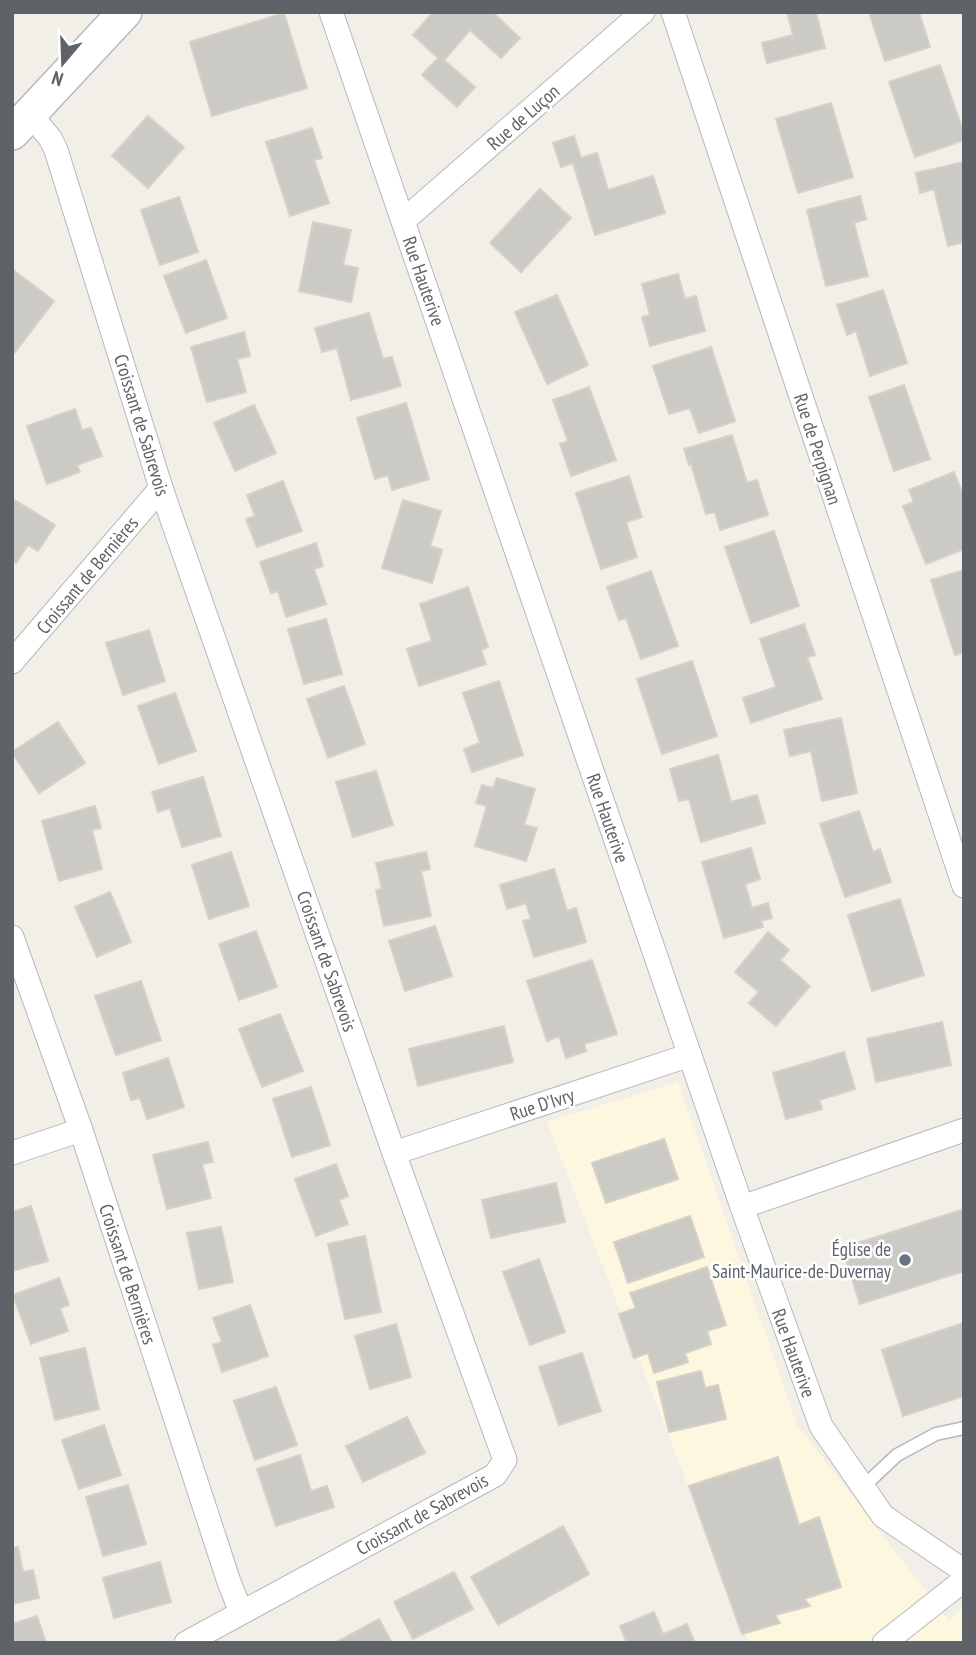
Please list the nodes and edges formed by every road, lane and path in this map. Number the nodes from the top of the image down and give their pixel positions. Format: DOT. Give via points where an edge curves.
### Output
graph roads {
  1 [pos="125,12"];
  2 [pos="331,12"];
  3 [pos="643,12"];
  4 [pos="673,12"];
  5 [pos="21,123"];
  6 [pos="403,221"];
  7 [pos="161,488"];
  8 [pos="12,662"];
  9 [pos="964,886"];
  10 [pos="12,937"];
  11 [pos="690,1055"];
  12 [pos="81,1130"];
  13 [pos="964,1130"];
  14 [pos="12,1153"];
  15 [pos="394,1153"];
  16 [pos="742,1207"];
  17 [pos="964,1428"];
  18 [pos="863,1487"];
  19 [pos="964,1571"];
  20 [pos="964,1580"];
  21 [pos="241,1612"];
  22 [pos="186,1643"];
  23 [pos="884,1643"];
  1 -- 5 [label="street"];
  2 -- 6 [label="street, Rue Hauterive"];
  3 -- 6 [label="street, Rue de Luçon"];
  4 -- 9 [label="street, Rue de Perpignan"];
  5 -- 7 [label="street, Croissant de Sabrevois" via="50,138 56,150"];
  6 -- 11 [label="street, Rue Hauterive"];
  7 -- 8 [label="street, Croissant de Bernières"];
  7 -- 15 [label="street, Croissant de Sabrevois"];
  10 -- 12 [label="street, Croissant de Bernières"];
  11 -- 15 [label="street, Rue D'Ivry"];
  11 -- 16 [label="street, Rue Hauterive"];
  12 -- 14 [label="street"];
  12 -- 21 [label="street, Croissant de Bernières"];
  13 -- 16 [label="street"];
  15 -- 21 [label="street, Croissant de Sabrevois" via="505,1461 495,1475"];
  16 -- 18 [label="street, Rue Hauterive" via="821,1426"];
  17 -- 18 [label="lane" via="936,1434 897,1455"];
  18 -- 19 [label="street, Rue Hauterive" via="883,1516"];
  20 -- 23 [label="street"];
  21 -- 22 [label="street, Croissant de Sabrevois"];
}
